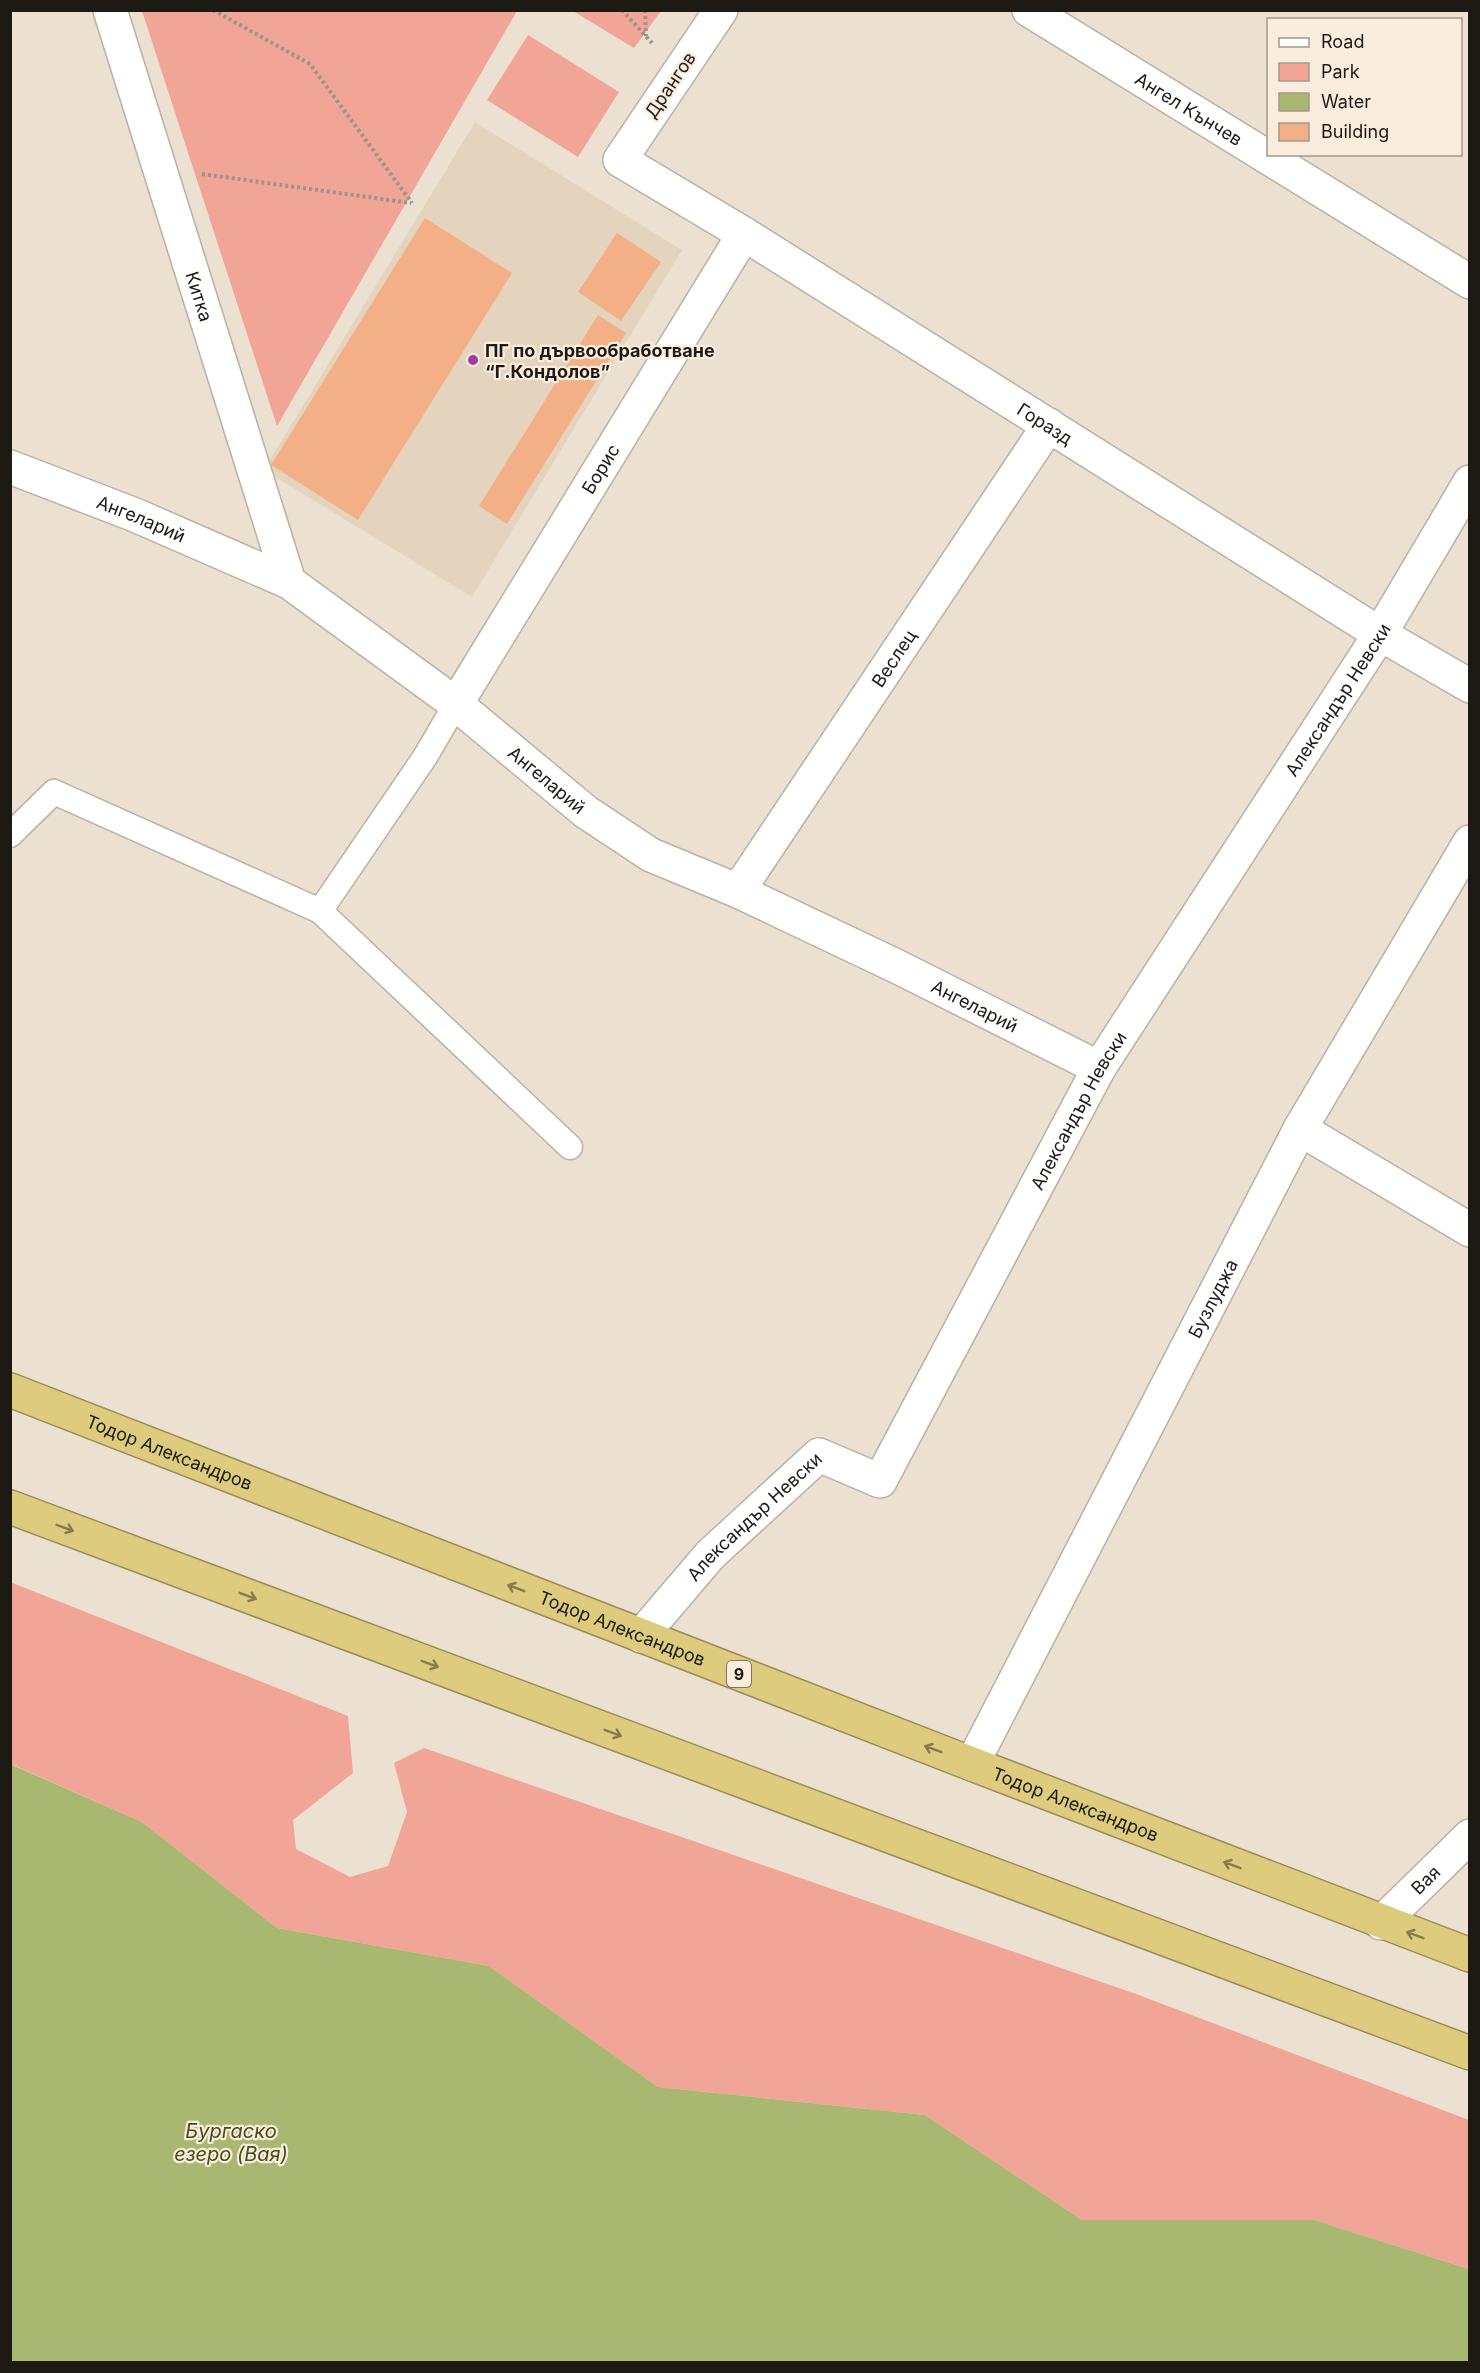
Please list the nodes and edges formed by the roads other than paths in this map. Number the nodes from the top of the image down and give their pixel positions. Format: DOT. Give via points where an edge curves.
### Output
graph roads {
  1 [pos="110,10"];
  2 [pos="721,10"];
  3 [pos="1029,10"];
  4 [pos="620,160"];
  5 [pos="744,234"];
  6 [pos="1470,282"];
  7 [pos="1050,424"];
  8 [pos="10,467"];
  9 [pos="1470,482"];
  10 [pos="289,582"];
  11 [pos="1380,634"];
  12 [pos="1470,686"];
  13 [pos="456,704"];
  14 [pos="10,835"];
  15 [pos="1470,842"];
  16 [pos="738,891"];
  17 [pos="320,911"];
  18 [pos="1099,1068"];
  19 [pos="1300,1129"];
  20 [pos="570,1147"];
  21 [pos="1470,1230"];
  22 [pos="10,1390"];
  23 [pos="10,1507"];
  24 [pos="641,1636"];
  25 [pos="972,1764"];
  26 [pos="1470,1836"];
  27 [pos="1381,1923"];
  28 [pos="1470,1955"];
  29 [pos="1470,2052"];
  1 -- 10 [label="street, Китка"];
  2 -- 4 [label="street, Дрангов"];
  3 -- 6 [label="street, Ангел Кънчев"];
  4 -- 5 [label="street, Горазд"];
  5 -- 7 [label="street, Горазд"];
  5 -- 13 [label="street, Борис"];
  7 -- 11 [label="street, Горазд"];
  7 -- 16 [label="street, Веслец"];
  8 -- 10 [label="street, Ангеларий" via="135,515"];
  9 -- 11 [label="street, Александър Невски"];
  10 -- 13 [label="street, Ангеларий"];
  11 -- 12 [label="street, Горазд"];
  11 -- 18 [label="street, Александър Невски"];
  13 -- 16 [label="street, Ангеларий" via="586,812 651,855"];
  13 -- 17 [label="lane" via="425,758"];
  14 -- 17 [label="lane" via="54,792"];
  15 -- 19 [label="street, Бузлуджа"];
  16 -- 18 [label="street, Ангеларий"];
  17 -- 20 [label="lane"];
  18 -- 24 [label="street, Александър Невски" via="880,1481 819,1455 710,1555"];
  19 -- 21 [label="street"];
  19 -- 25 [label="street, Бузлуджа"];
  24 -- 22 [label="highway, Тодор Александров / 9, one-way"];
  23 -- 29 [label="highway, one-way"];
  25 -- 24 [label="highway, Тодор Александров / 9, one-way"];
  27 -- 25 [label="highway, Тодор Александров / 9, one-way"];
  26 -- 27 [label="street, Вая"];
  28 -- 27 [label="highway, Тодор Александров / 9, one-way"];
}
